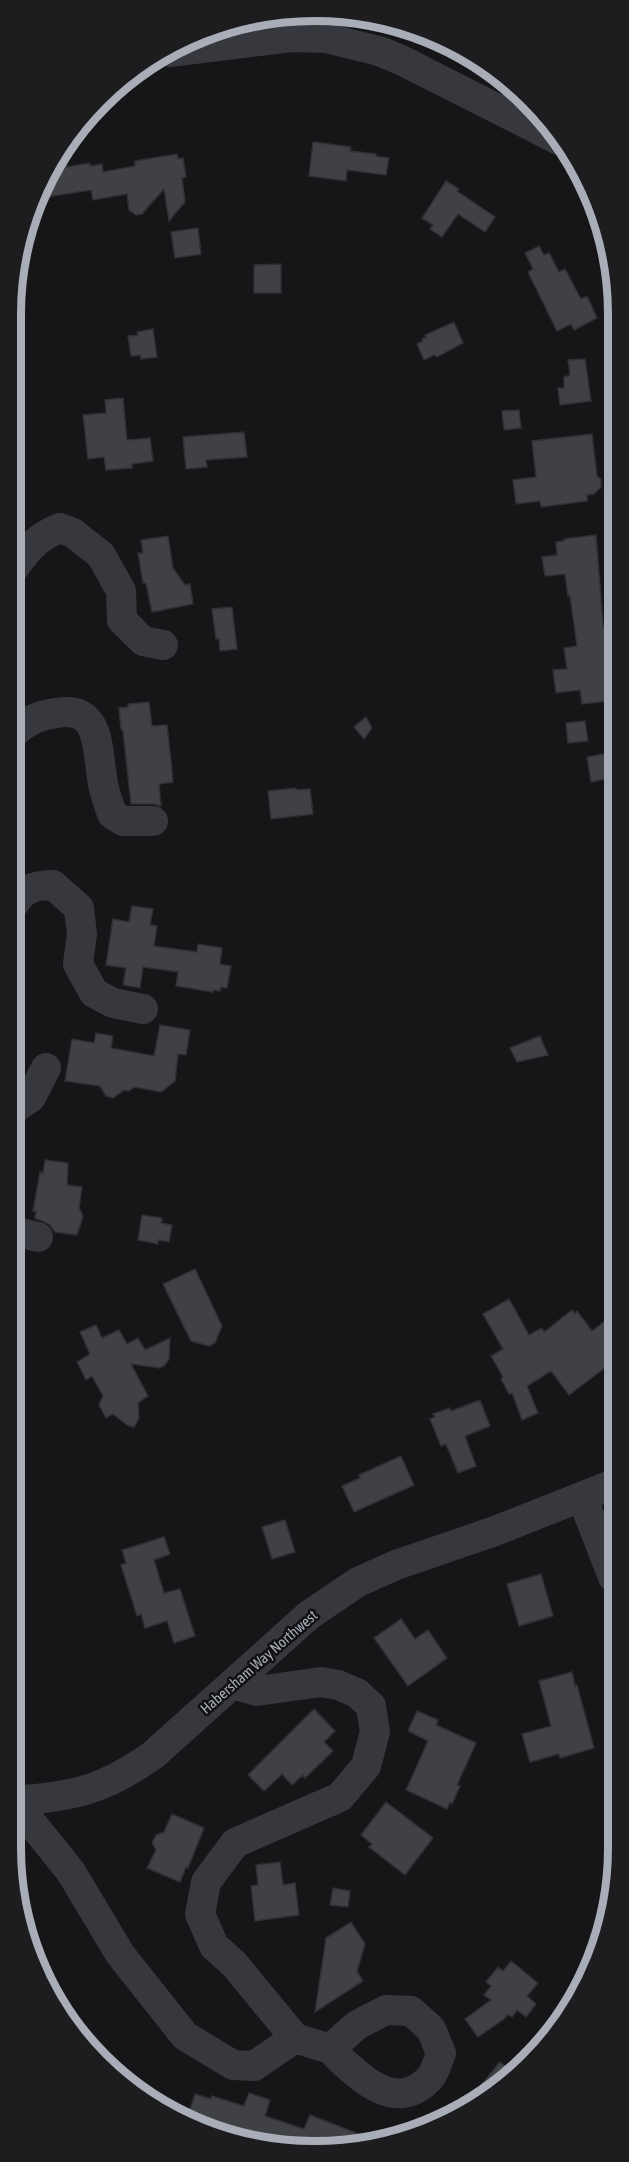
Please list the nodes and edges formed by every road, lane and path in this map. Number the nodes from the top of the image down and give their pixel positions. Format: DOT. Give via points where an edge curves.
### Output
graph roads {
  1 [pos="187,50"];
  2 [pos="544,133"];
  3 [pos="21,558"];
  4 [pos="163,645"];
  5 [pos="21,726"];
  6 [pos="153,821"];
  7 [pos="21,895"];
  8 [pos="143,1009"];
  9 [pos="46,1068"];
  10 [pos="21,1104"];
  11 [pos="608,1486"];
  12 [pos="582,1497"];
  13 [pos="608,1564"];
  14 [pos="232,1684"];
  15 [pos="21,1800"];
  16 [pos="21,1812"];
  17 [pos="295,2038"];
  18 [pos="330,2049"];
  1 -- 2 [label="street" via="326,38 401,60"];
  3 -- 4 [label="street" via="47,533 60,528 73,533 101,555 121,591 122,620 143,640"];
  5 -- 6 [label="street" via="42,715 69,711 86,718 97,736 102,780 112,814 123,821"];
  7 -- 8 [label="street" via="34,885 53,885 80,908 78,964 94,993 113,1004"];
  9 -- 10 [label="street" via="31,1097"];
  11 -- 12 [label="street, Habersham Way Northwest"];
  12 -- 13 [label="street"];
  12 -- 14 [label="street, Habersham Way Northwest" via="358,1582 309,1615"];
  14 -- 15 [label="street, Habersham Way Northwest" via="153,1755 117,1778 73,1794"];
  14 -- 17 [label="street" via="257,1691 321,1682 357,1693 371,1706 375,1732 366,1766 340,1797 235,1843 206,1882 200,1914 214,1946 234,1964"];
  16 -- 17 [label="street" via="71,1872 120,1954 185,2036 233,2065 254,2066"];
  17 -- 18 [label="street"];
}
